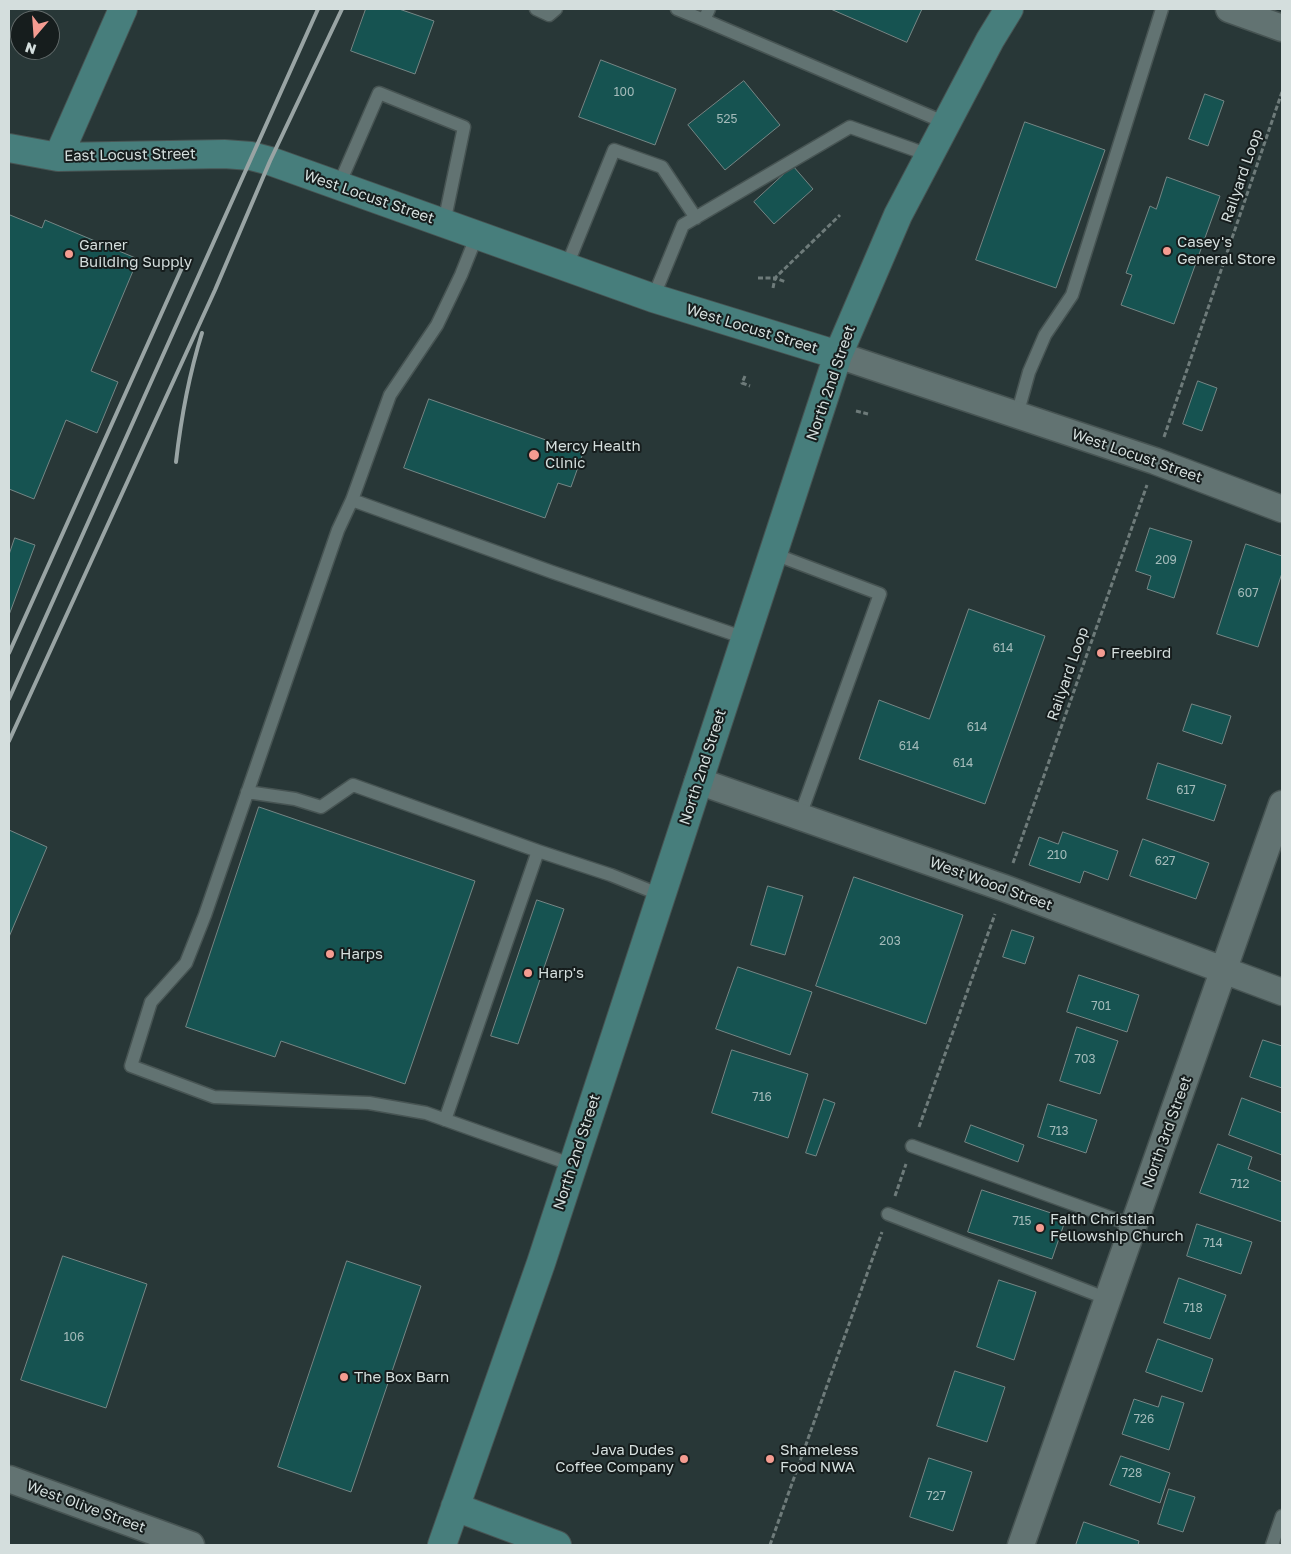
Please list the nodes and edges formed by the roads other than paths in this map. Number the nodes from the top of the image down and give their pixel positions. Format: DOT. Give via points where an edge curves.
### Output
graph roads {
  1 [pos="124,9"];
  2 [pos="536,9"];
  3 [pos="556,9"];
  4 [pos="677,9"];
  5 [pos="1009,9"];
  6 [pos="1162,9"];
  7 [pos="1246,12"];
  8 [pos="707,15"];
  9 [pos="1282,28"];
  10 [pos="946,123"];
  11 [pos="9,148"];
  12 [pos="929,155"];
  13 [pos="251,156"];
  14 [pos="58,157"];
  15 [pos="338,187"];
  16 [pos="696,218"];
  17 [pos="444,223"];
  18 [pos="477,235"];
  19 [pos="566,268"];
  20 [pos="652,298"];
  21 [pos="838,355"];
  22 [pos="1017,415"];
  23 [pos="352,500"];
  24 [pos="1282,509"];
  25 [pos="774,554"];
  26 [pos="746,638"];
  27 [pos="698,780"];
  28 [pos="247,792"];
  29 [pos="1282,804"];
  30 [pos="800,816"];
  31 [pos="538,851"];
  32 [pos="661,895"];
  33 [pos="1224,970"];
  34 [pos="1282,992"];
  35 [pos="445,1120"];
  36 [pos="912,1146"];
  37 [pos="573,1165"];
  38 [pos="888,1214"];
  39 [pos="1134,1226"];
  40 [pos="1108,1299"];
  41 [pos="9,1479"];
  42 [pos="455,1507"];
  43 [pos="1282,1516"];
  44 [pos="191,1545"];
  45 [pos="442,1545"];
  46 [pos="557,1545"];
  47 [pos="1021,1545"];
  48 [pos="1272,1545"];
  1 -- 14 [label="main road"];
  2 -- 3 [label="lane" via="550,15"];
  4 -- 8 [label="lane"];
  5 -- 10 [label="main road, North 2nd Street"];
  6 -- 22 [label="lane" via="1072,295 1045,335 1029,372"];
  7 -- 9 [label="street"];
  8 -- 10 [label="lane"];
  10 -- 12 [label="main road, North 2nd Street"];
  11 -- 14 [label="main road, East Locust Street"];
  12 -- 16 [label="lane" via="850,127"];
  12 -- 21 [label="main road, North 2nd Street" via="898,215"];
  13 -- 14 [label="main road, East Locust Street"];
  13 -- 15 [label="main road, West Locust Street"];
  15 -- 17 [label="main road, West Locust Street"];
  15 -- 17 [label="lane" via="378,93 464,127"];
  16 -- 19 [label="lane" via="662,167 614,150"];
  16 -- 20 [label="lane" via="683,225"];
  17 -- 18 [label="main road, West Locust Street"];
  18 -- 19 [label="main road, West Locust Street"];
  18 -- 23 [label="lane" via="437,325 390,395"];
  19 -- 20 [label="main road, West Locust Street"];
  20 -- 21 [label="main road, West Locust Street"];
  21 -- 22 [label="street, West Locust Street"];
  21 -- 25 [label="main road, North 2nd Street"];
  22 -- 24 [label="street, West Locust Street" via="1155,461"];
  23 -- 26 [label="lane"];
  23 -- 28 [label="lane" via="338,530"];
  25 -- 26 [label="main road, North 2nd Street"];
  25 -- 30 [label="lane" via="880,594"];
  26 -- 27 [label="main road, North 2nd Street"];
  27 -- 30 [label="street, West Wood Street"];
  27 -- 32 [label="main road, North 2nd Street"];
  28 -- 31 [label="lane" via="295,799 321,807 353,785"];
  28 -- 35 [label="lane" via="186,963 151,1002 131,1066 214,1097 369,1103"];
  29 -- 33 [label="street, North 3rd Street"];
  30 -- 33 [label="street, West Wood Street"];
  31 -- 32 [label="lane"];
  31 -- 35 [label="lane"];
  32 -- 37 [label="main road, North 2nd Street"];
  33 -- 34 [label="street, West Wood Street"];
  33 -- 39 [label="street, North 3rd Street"];
  35 -- 37 [label="lane"];
  36 -- 39 [label="lane"];
  37 -- 42 [label="main road, North 2nd Street"];
  38 -- 40 [label="lane"];
  39 -- 40 [label="street, North 3rd Street"];
  40 -- 47 [label="street, North 3rd Street"];
  41 -- 44 [label="street, West Olive Street"];
  42 -- 45 [label="main road, North 2nd Street"];
  42 -- 46 [label="main road"];
  43 -- 48 [label="lane"];
}
